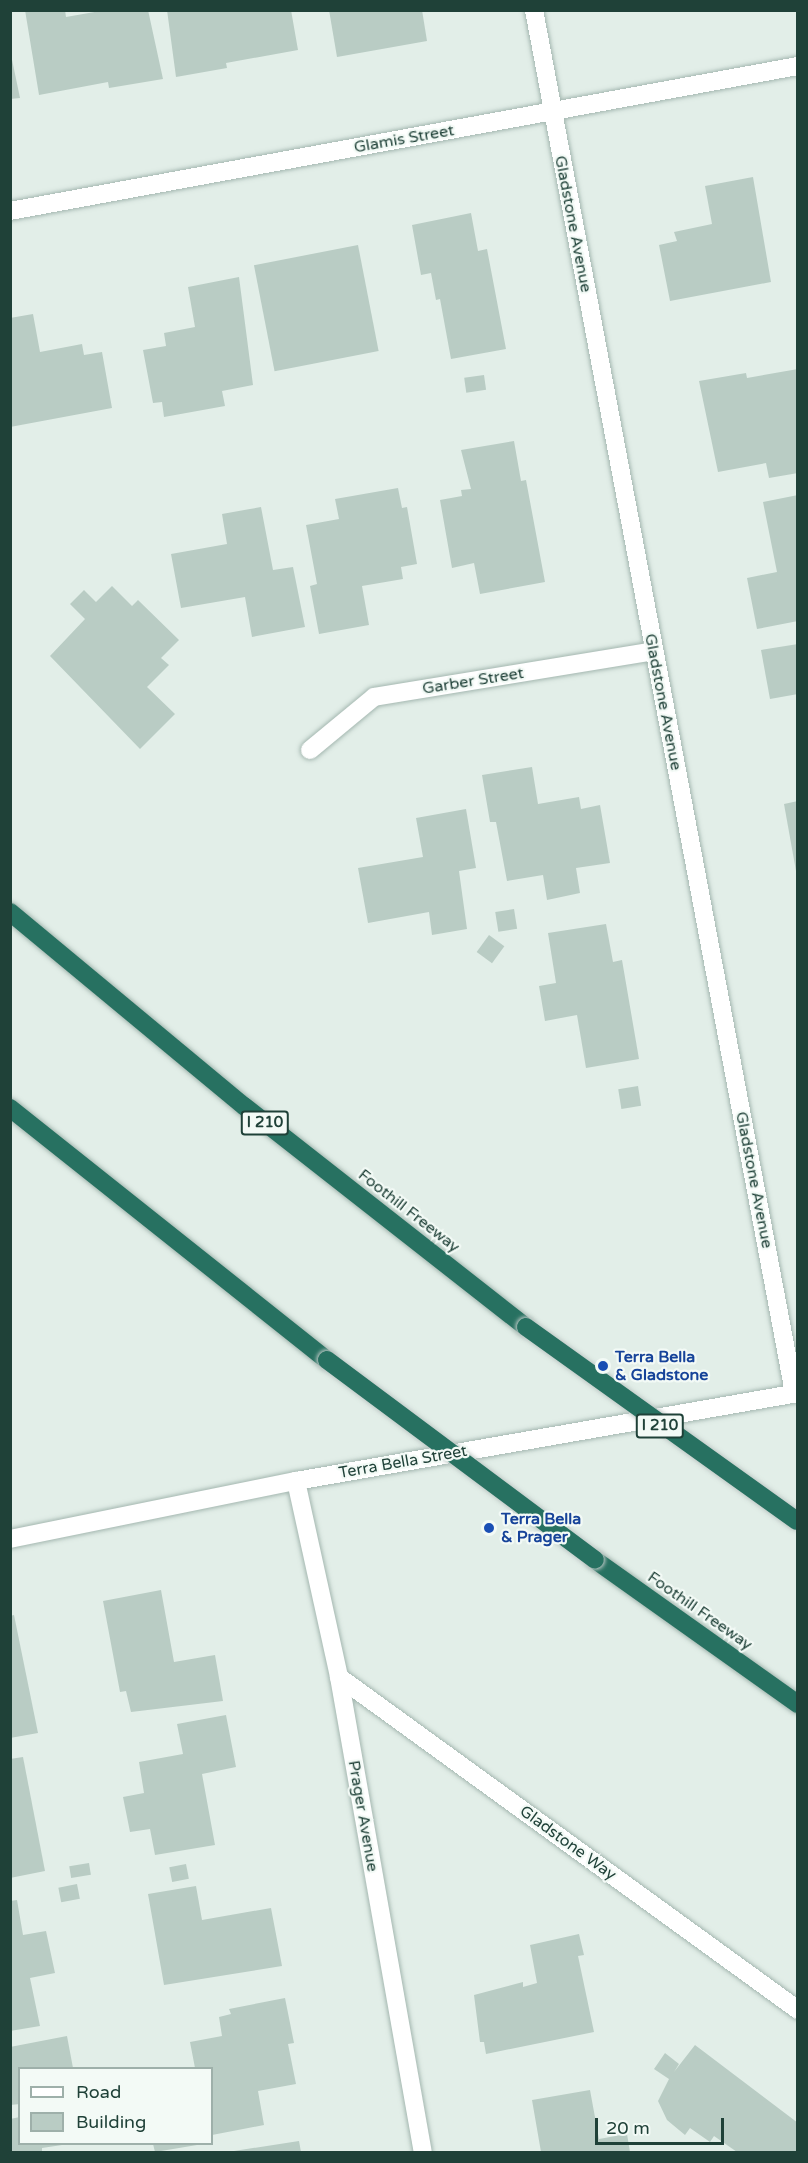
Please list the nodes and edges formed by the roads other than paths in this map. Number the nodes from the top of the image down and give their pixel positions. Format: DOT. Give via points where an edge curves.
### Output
graph roads {
  1 [pos="534,10"];
  2 [pos="798,66"];
  3 [pos="552,111"];
  4 [pos="10,211"];
  5 [pos="654,651"];
  6 [pos="310,750"];
  7 [pos="10,912"];
  8 [pos="10,1108"];
  9 [pos="796,1393"];
  10 [pos="296,1480"];
  11 [pos="797,1522"];
  12 [pos="10,1539"];
  13 [pos="339,1677"];
  14 [pos="798,1704"];
  15 [pos="798,2010"];
  16 [pos="423,2152"];
  1 -- 3 [label="street, Gladstone Avenue"];
  2 -- 3 [label="street, Glamis Street"];
  3 -- 4 [label="street, Glamis Street"];
  3 -- 5 [label="street, Gladstone Avenue"];
  5 -- 6 [label="street, Garber Street" via="374,697"];
  5 -- 9 [label="street, Gladstone Avenue"];
  7 -- 11 [label="highway, Foothill Freeway / I 210, bridge" via="244,1106 526,1327"];
  8 -- 14 [label="highway, Foothill Freeway, bridge" via="327,1360 595,1560"];
  9 -- 10 [label="street, Terra Bella Street"];
  10 -- 12 [label="street, Terra Bella Street"];
  10 -- 13 [label="street, Prager Avenue"];
  13 -- 15 [label="street, Gladstone Way"];
  13 -- 16 [label="street, Prager Avenue"];
}
